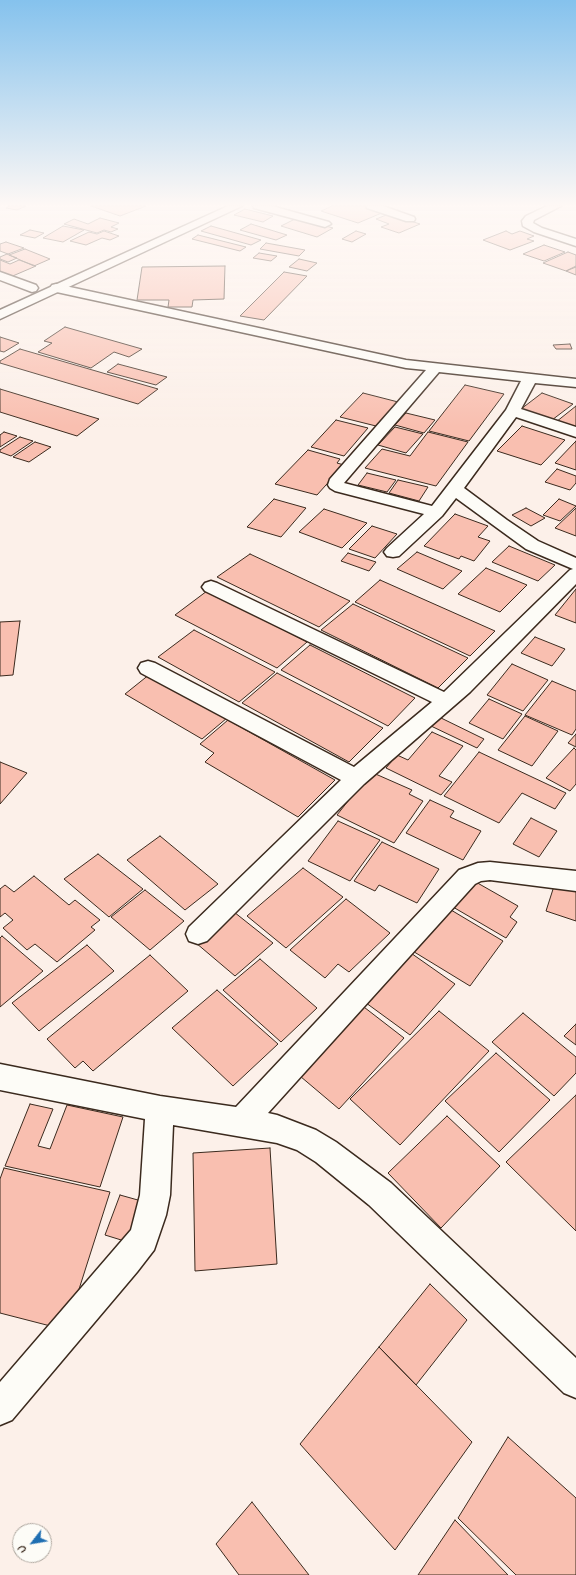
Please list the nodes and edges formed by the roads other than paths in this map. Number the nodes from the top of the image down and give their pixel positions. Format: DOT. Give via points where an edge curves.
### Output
graph roads {
  1 [pos="9,280"];
  2 [pos="51,280"];
  3 [pos="76,280"];
  4 [pos="32,288"];
  5 [pos="56,288"];
  6 [pos="0,303"];
  7 [pos="0,315"];
  8 [pos="436,367"];
  9 [pos="530,378"];
  10 [pos="576,383"];
  11 [pos="513,411"];
  12 [pos="576,432"];
  13 [pos="455,489"];
  14 [pos="436,512"];
  15 [pos="392,552"];
  16 [pos="576,565"];
  17 [pos="576,574"];
  18 [pos="211,587"];
  19 [pos="148,668"];
  20 [pos="446,700"];
  21 [pos="356,778"];
  22 [pos="576,881"];
  23 [pos="198,934"];
  24 [pos="0,1077"];
  25 [pos="160,1109"];
  26 [pos="242,1122"];
  27 [pos="576,1380"];
  28 [pos="0,1408"];
  1 -- 4 [label="main road"];
  2 -- 4 [label="main road"];
  3 -- 5 [label="main road"];
  4 -- 6 [label="main road"];
  5 -- 7 [label="main road"];
  5 -- 8 [label="main road" via="406,364"];
  8 -- 9 [label="main road"];
  8 -- 14 [label="main road" via="336,485"];
  9 -- 10 [label="main road"];
  9 -- 11 [label="main road"];
  11 -- 12 [label="main road"];
  11 -- 13 [label="main road"];
  13 -- 14 [label="main road"];
  13 -- 16 [label="main road" via="532,545"];
  14 -- 15 [label="main road"];
  17 -- 20 [label="main road" via="463,687"];
  18 -- 20 [label="main road"];
  19 -- 21 [label="main road"];
  20 -- 21 [label="main road"];
  21 -- 23 [label="main road"];
  22 -- 26 [label="main road" via="490,871 467,876"];
  24 -- 25 [label="main road"];
  25 -- 26 [label="main road"];
  25 -- 28 [label="main road" via="155,1195 142,1239"];
  26 -- 27 [label="main road" via="277,1129 306,1140 326,1152 380,1194"];
}
